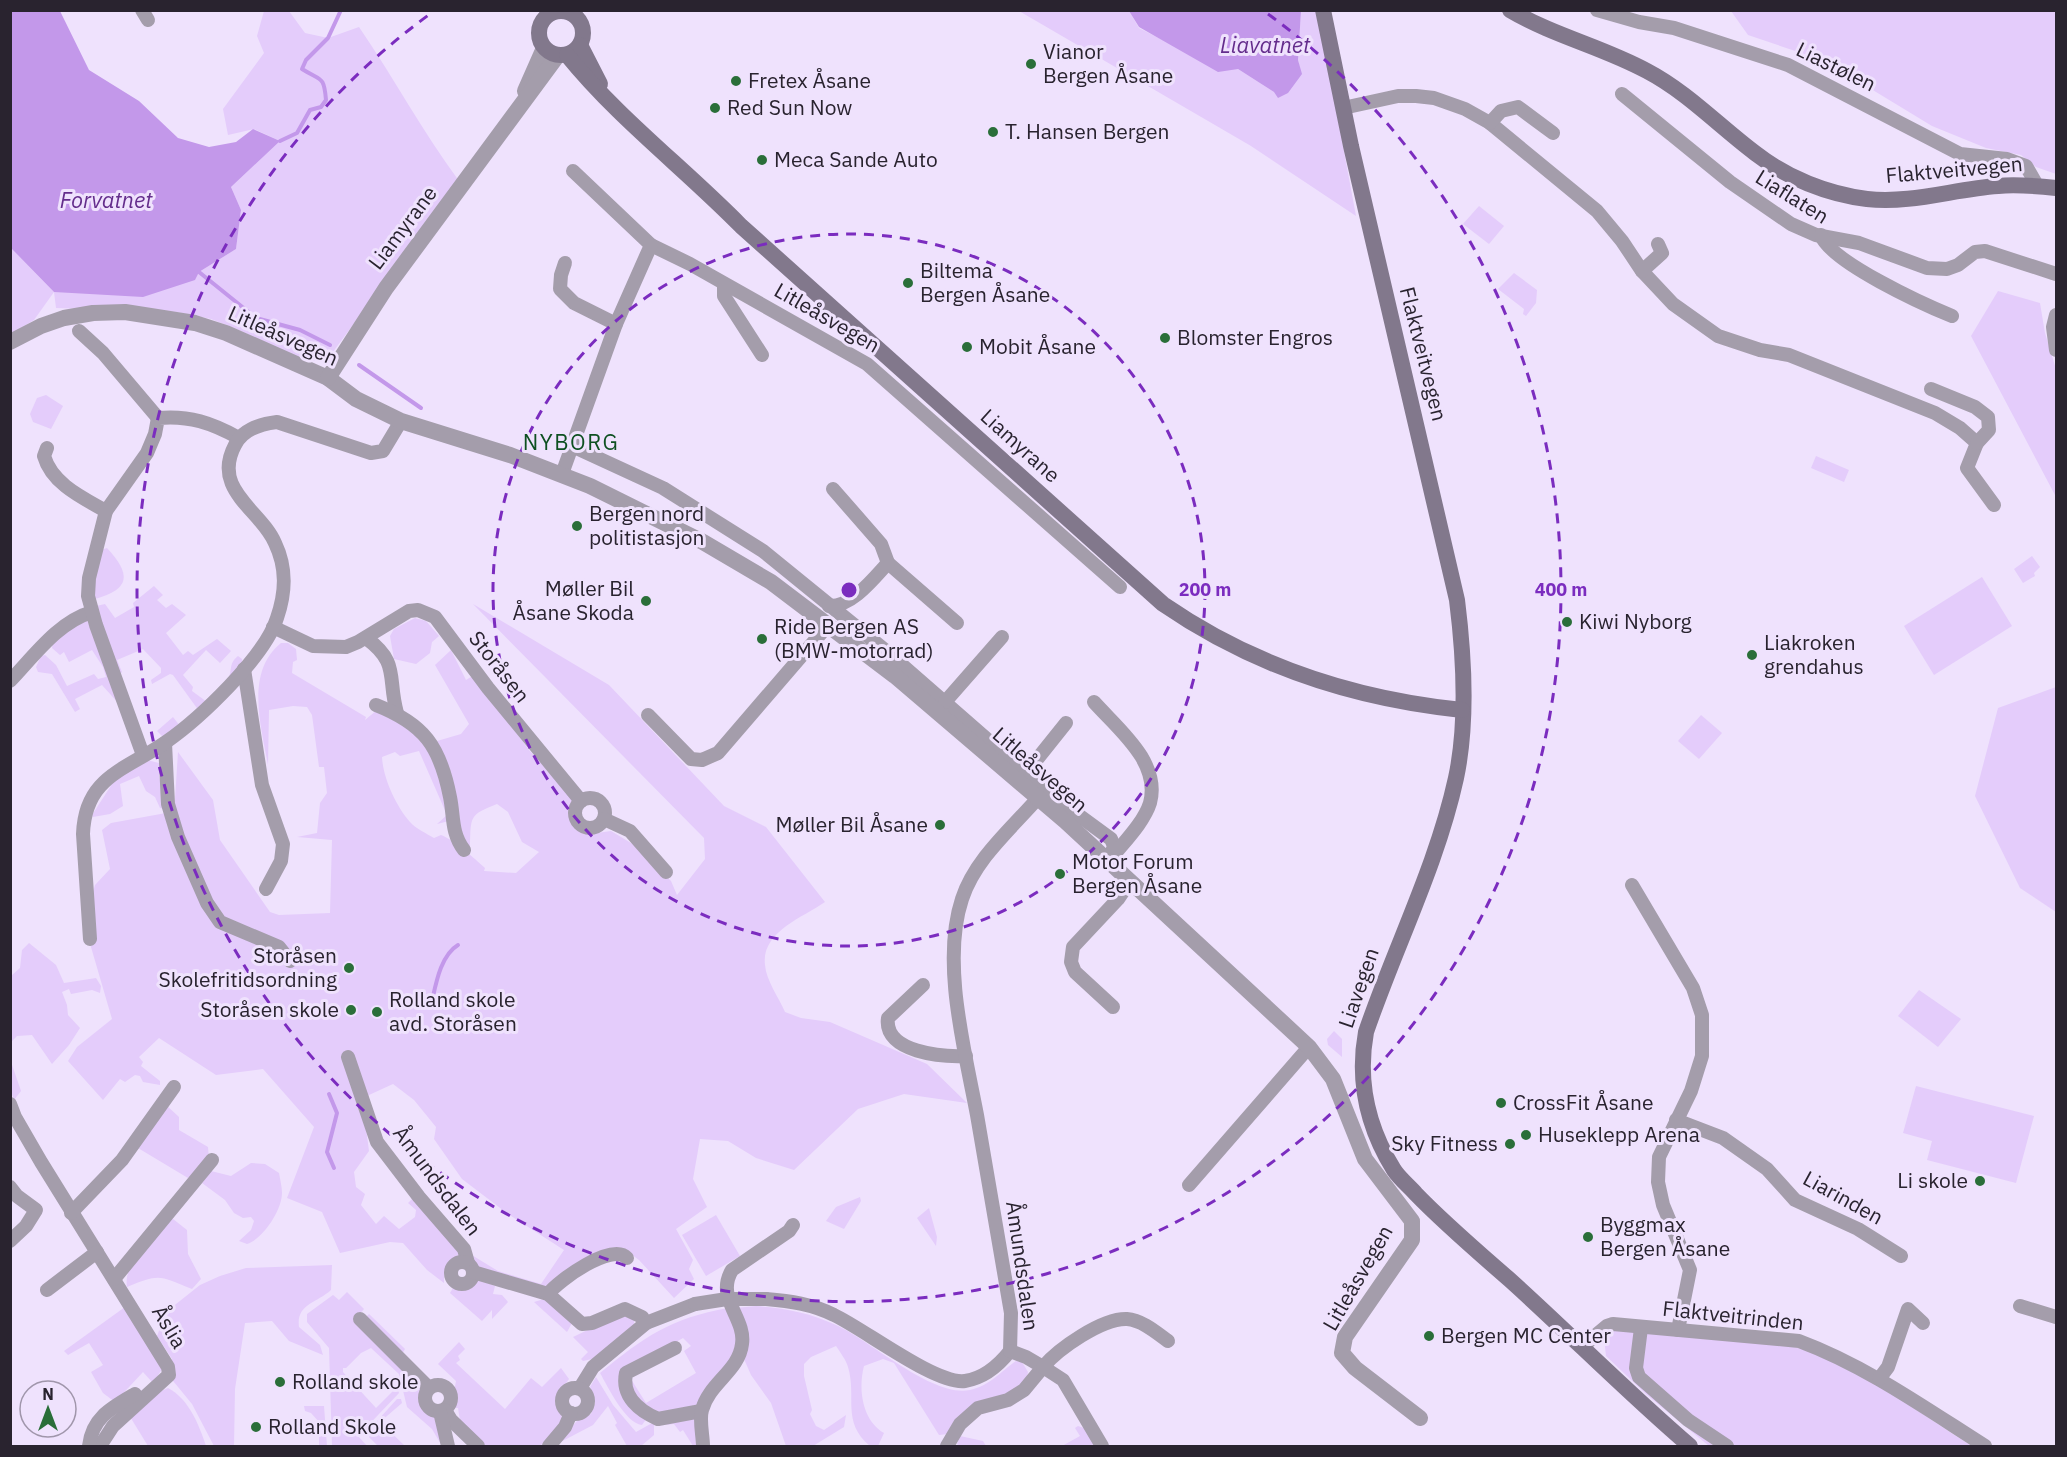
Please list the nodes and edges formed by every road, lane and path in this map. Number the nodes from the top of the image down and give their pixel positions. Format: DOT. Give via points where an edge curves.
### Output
graph roads {
  1 [pos="1323,10"];
  2 [pos="1510,10"];
  3 [pos="1597,10"];
  4 [pos="558,11"];
  5 [pos="540,16"];
  6 [pos="562,51"];
  7 [pos="1622,94"];
  8 [pos="1343,108"];
  9 [pos="1490,123"];
  10 [pos="1553,133"];
  11 [pos="573,171"];
  12 [pos="2038,187"];
  13 [pos="2056,188"];
  14 [pos="1821,235"];
  15 [pos="1658,244"];
  16 [pos="651,245"];
  17 [pos="566,263"];
  18 [pos="1642,271"];
  19 [pos="2056,274"];
  20 [pos="724,285"];
  21 [pos="2056,315"];
  22 [pos="1952,316"];
  23 [pos="616,324"];
  24 [pos="79,332"];
  25 [pos="10,342"];
  26 [pos="2056,350"];
  27 [pos="762,355"];
  28 [pos="328,378"];
  29 [pos="1931,389"];
  30 [pos="158,418"];
  31 [pos="401,421"];
  32 [pos="239,438"];
  33 [pos="1977,443"];
  34 [pos="574,447"];
  35 [pos="48,448"];
  36 [pos="562,474"];
  37 [pos="833,489"];
  38 [pos="1994,505"];
  39 [pos="106,511"];
  40 [pos="888,563"];
  41 [pos="1120,587"];
  42 [pos="830,606"];
  43 [pos="92,612"];
  44 [pos="957,623"];
  45 [pos="829,624"];
  46 [pos="273,627"];
  47 [pos="1002,637"];
  48 [pos="366,638"];
  49 [pos="244,669"];
  50 [pos="10,681"];
  51 [pos="945,702"];
  52 [pos="1094,702"];
  53 [pos="376,705"];
  54 [pos="1462,710"];
  55 [pos="397,713"];
  56 [pos="648,715"];
  57 [pos="1066,723"];
  58 [pos="165,743"];
  59 [pos="143,755"];
  60 [pos="1026,772"];
  61 [pos="1038,798"];
  62 [pos="581,801"];
  63 [pos="604,819"];
  64 [pos="464,850"];
  65 [pos="1109,860"];
  66 [pos="666,872"];
  67 [pos="1130,881"];
  68 [pos="1632,885"];
  69 [pos="266,889"];
  70 [pos="90,939"];
  71 [pos="290,961"];
  72 [pos="924,985"];
  73 [pos="1113,1007"];
  74 [pos="1310,1047"];
  75 [pos="966,1056"];
  76 [pos="348,1057"];
  77 [pos="174,1088"];
  78 [pos="10,1104"];
  79 [pos="1676,1120"];
  80 [pos="212,1160"];
  81 [pos="1189,1185"];
  82 [pos="10,1187"];
  83 [pos="71,1213"];
  84 [pos="793,1225"];
  85 [pos="10,1241"];
  86 [pos="97,1252"];
  87 [pos="1901,1256"];
  88 [pos="627,1258"];
  89 [pos="114,1279"];
  90 [pos="47,1290"];
  91 [pos="548,1294"];
  92 [pos="2020,1306"];
  93 [pos="2056,1317"];
  94 [pos="360,1319"];
  95 [pos="646,1323"];
  96 [pos="1923,1323"];
  97 [pos="1641,1328"];
  98 [pos="1678,1330"];
  99 [pos="1168,1341"];
  100 [pos="1583,1346"];
  101 [pos="675,1348"];
  102 [pos="1010,1351"];
  103 [pos="1043,1367"];
  104 [pos="1879,1378"];
  105 [pos="429,1388"];
  106 [pos="135,1394"];
  107 [pos="442,1411"];
  108 [pos="701,1411"];
  109 [pos="1420,1418"];
  110 [pos="89,1446"];
  111 [pos="100,1446"];
  112 [pos="448,1446"];
  113 [pos="478,1446"];
  114 [pos="549,1446"];
  115 [pos="703,1446"];
  116 [pos="947,1446"];
  117 [pos="1102,1446"];
  118 [pos="1690,1446"];
  119 [pos="1727,1446"];
  120 [pos="1985,1446"];
  1 -- 8 [label="main road, Flaktveitvegen"];
  2 -- 12 [label="main road, Flaktveitvegen" via="1540,28 1647,71 1755,154 1803,182 1868,199 1998,186"];
  3 -- 12 [label="street, Liastølen" via="1674,28 1788,65 1960,154 2026,165"];
  4 -- 5 [label="main road"];
  4 -- 6 [label="main road" via="569,13 581,24 583,35"];
  5 -- 6 [label="main road" via="539,35"];
  6 -- 28 [label="street, Liamyrane" via="386,288"];
  6 -- 54 [label="main road, Liamyrane" via="817,295 1163,604 1233,646 1287,670 1382,698"];
  7 -- 14 [label="street, Liaflaten" via="1775,214"];
  8 -- 9 [label="street" via="1416,96 1454,104"];
  8 -- 54 [label="main road, Flaktveitvegen" via="1457,600 1462,639"];
  9 -- 10 [label="street" via="1501,111 1518,107"];
  9 -- 18 [label="street" via="1597,211"];
  11 -- 16 [label="street, Litleåsvegen"];
  12 -- 13 [label="main road, Flaktveitvegen"];
  14 -- 19 [label="street" via="1859,243 1927,268 1947,269 1980,251"];
  14 -- 22 [label="street, Liaflaten" via="1833,252 1875,280"];
  15 -- 18 [label="street" via="1662,253"];
  16 -- 20 [label="street, Litleåsvegen"];
  16 -- 23 [label="street"];
  17 -- 23 [label="street" via="560,289 574,303"];
  18 -- 33 [label="street" via="1673,304 1718,336 1789,355 1935,413"];
  20 -- 27 [label="street" via="724,296"];
  20 -- 41 [label="street, Litleåsvegen" via="867,364"];
  21 -- 26 [label="street"];
  23 -- 34 [label="street"];
  24 -- 30 [label="street" via="103,353"];
  25 -- 28 [label="street, Litleåsvegen" via="64,318 125,312 195,323 226,333"];
  28 -- 31 [label="street, Litleåsvegen" via="356,399"];
  29 -- 33 [label="street" via="1975,407 1988,417 1989,430"];
  30 -- 32 [label="street" via="192,418 212,423"];
  30 -- 39 [label="street" via="147,453"];
  31 -- 32 [label="street" via="382,451 370,453 276,422 260,424"];
  31 -- 36 [label="street, Litleåsvegen"];
  32 -- 46 [label="street" via="229,466 231,479 238,495 274,540 282,561 285,581"];
  33 -- 38 [label="street" via="1967,468"];
  34 -- 36 [label="street"];
  34 -- 42 [label="street, Litleåsvegen" via="663,488 723,524"];
  35 -- 39 [label="street" via="44,456 58,480"];
  36 -- 45 [label="street, Litleåsvegen" via="703,542 771,582"];
  37 -- 40 [label="street" via="881,544"];
  39 -- 43 [label="street" via="89,578"];
  40 -- 42 [label="street" via="852,597"];
  40 -- 44 [label="street"];
  42 -- 51 [label="street, Litleåsvegen"];
  43 -- 50 [label="street" via="59,631"];
  43 -- 59 [label="street"];
  45 -- 56 [label="street" via="718,753 702,760 692,759"];
  45 -- 61 [label="street, Litleåsvegen"];
  46 -- 48 [label="street, Storåsen" via="302,643 322,647 346,647"];
  46 -- 49 [label="street"];
  47 -- 51 [label="street"];
  48 -- 55 [label="street" via="381,649 390,663 391,694"];
  48 -- 62 [label="street, Storåsen" via="409,611 435,617"];
  49 -- 58 [label="street"];
  49 -- 69 [label="street" via="262,785 283,843 281,861"];
  51 -- 60 [label="street, Litleåsvegen"];
  52 -- 65 [label="street" via="1143,757 1150,784 1150,803 1135,829"];
  53 -- 55 [label="street"];
  54 -- 100 [label="main road, Liavegen" via="1457,775 1446,816 1366,1032 1361,1056 1364,1095 1374,1130 1395,1172"];
  55 -- 64 [label="street" via="417,726 436,748 457,841"];
  57 -- 60 [label="street, Litleåsvegen"];
  58 -- 59 [label="street"];
  58 -- 71 [label="street" via="168,804 207,903 220,922 279,947"];
  59 -- 70 [label="street" via="100,785 83,816"];
  60 -- 65 [label="street, Litleåsvegen" via="1076,816 1113,841"];
  61 -- 65 [label="street, Litleåsvegen"];
  61 -- 75 [label="street, Åmundsdalen" via="984,859 969,881 959,908 953,946"];
  62 -- 63 [label="street, Storåsen" via="599,801"];
  62 -- 63 [label="street" via="575,815 584,827 598,826"];
  63 -- 66 [label="street, Storåsen" via="630,831"];
  65 -- 67 [label="street, Litleåsvegen"];
  67 -- 73 [label="street" via="1073,947 1071,962 1075,972"];
  67 -- 74 [label="street, Litleåsvegen"];
  68 -- 79 [label="street" via="1693,988 1702,1015 1702,1056"];
  72 -- 75 [label="street" via="888,1018 890,1031 915,1051"];
  74 -- 81 [label="street"];
  74 -- 109 [label="street, Litleåsvegen" via="1333,1080 1365,1159 1412,1221 1412,1240 1345,1337 1342,1353 1355,1368"];
  75 -- 102 [label="street, Åmundsdalen" via="1011,1312"];
  76 -- 91 [label="street, Åmundsdalen" via="377,1142 464,1249 471,1268"];
  77 -- 83 [label="street" via="122,1160"];
  78 -- 83 [label="street, Åslia"];
  79 -- 87 [label="street, Liarinden" via="1723,1138 1767,1168 1795,1200 1858,1229"];
  79 -- 98 [label="street" via="1659,1157 1658,1182 1690,1270"];
  80 -- 89 [label="street"];
  82 -- 85 [label="street" via="36,1210"];
  83 -- 86 [label="street, Åslia"];
  84 -- 108 [label="street" via="732,1270 727,1278 730,1309 743,1340 741,1355 712,1389"];
  86 -- 89 [label="street, Åslia"];
  86 -- 90 [label="street"];
  88 -- 91 [label="street" via="621,1254 604,1257 565,1277"];
  89 -- 111 [label="street, Åslia" via="152,1336 169,1375 113,1426"];
  91 -- 95 [label="street, Åmundsdalen" via="582,1324 625,1309"];
  92 -- 93 [label="street"];
  94 -- 105 [label="street"];
  95 -- 102 [label="street, Åmundsdalen, bridge" via="695,1304 727,1299 797,1302 834,1315 940,1378 964,1381 986,1373"];
  95 -- 114 [label="street, Åmundsdalen" via="593,1367 580,1388 588,1397 588,1405 579,1413 571,1413"];
  96 -- 104 [label="street" via="1908,1309 1888,1367"];
  97 -- 98 [label="street, Flaktveitrinden"];
  97 -- 100 [label="street, Flaktveitrinden" via="1607,1326"];
  97 -- 119 [label="street" via="1636,1368 1639,1377 1688,1420"];
  98 -- 104 [label="street, Flaktveitrinden" via="1799,1341"];
  99 -- 103 [label="street" via="1147,1326 1126,1319 1094,1329 1054,1355"];
  100 -- 118 [label="main road, Liavegen"];
  101 -- 108 [label="street" via="626,1373 628,1395 634,1404 658,1419"];
  102 -- 103 [label="street"];
  103 -- 116 [label="street" via="1016,1395 973,1413 960,1424"];
  103 -- 117 [label="street" via="1063,1380"];
  104 -- 120 [label="street, Flaktveitrinden"];
  105 -- 107 [label="street" via="426,1404 431,1410"];
  105 -- 107 [label="street" via="437,1385 449,1391 451,1400"];
  106 -- 110 [label="street" via="110,1408 91,1430"];
  107 -- 112 [label="street"];
  107 -- 113 [label="street"];
  108 -- 115 [label="street"];
}
